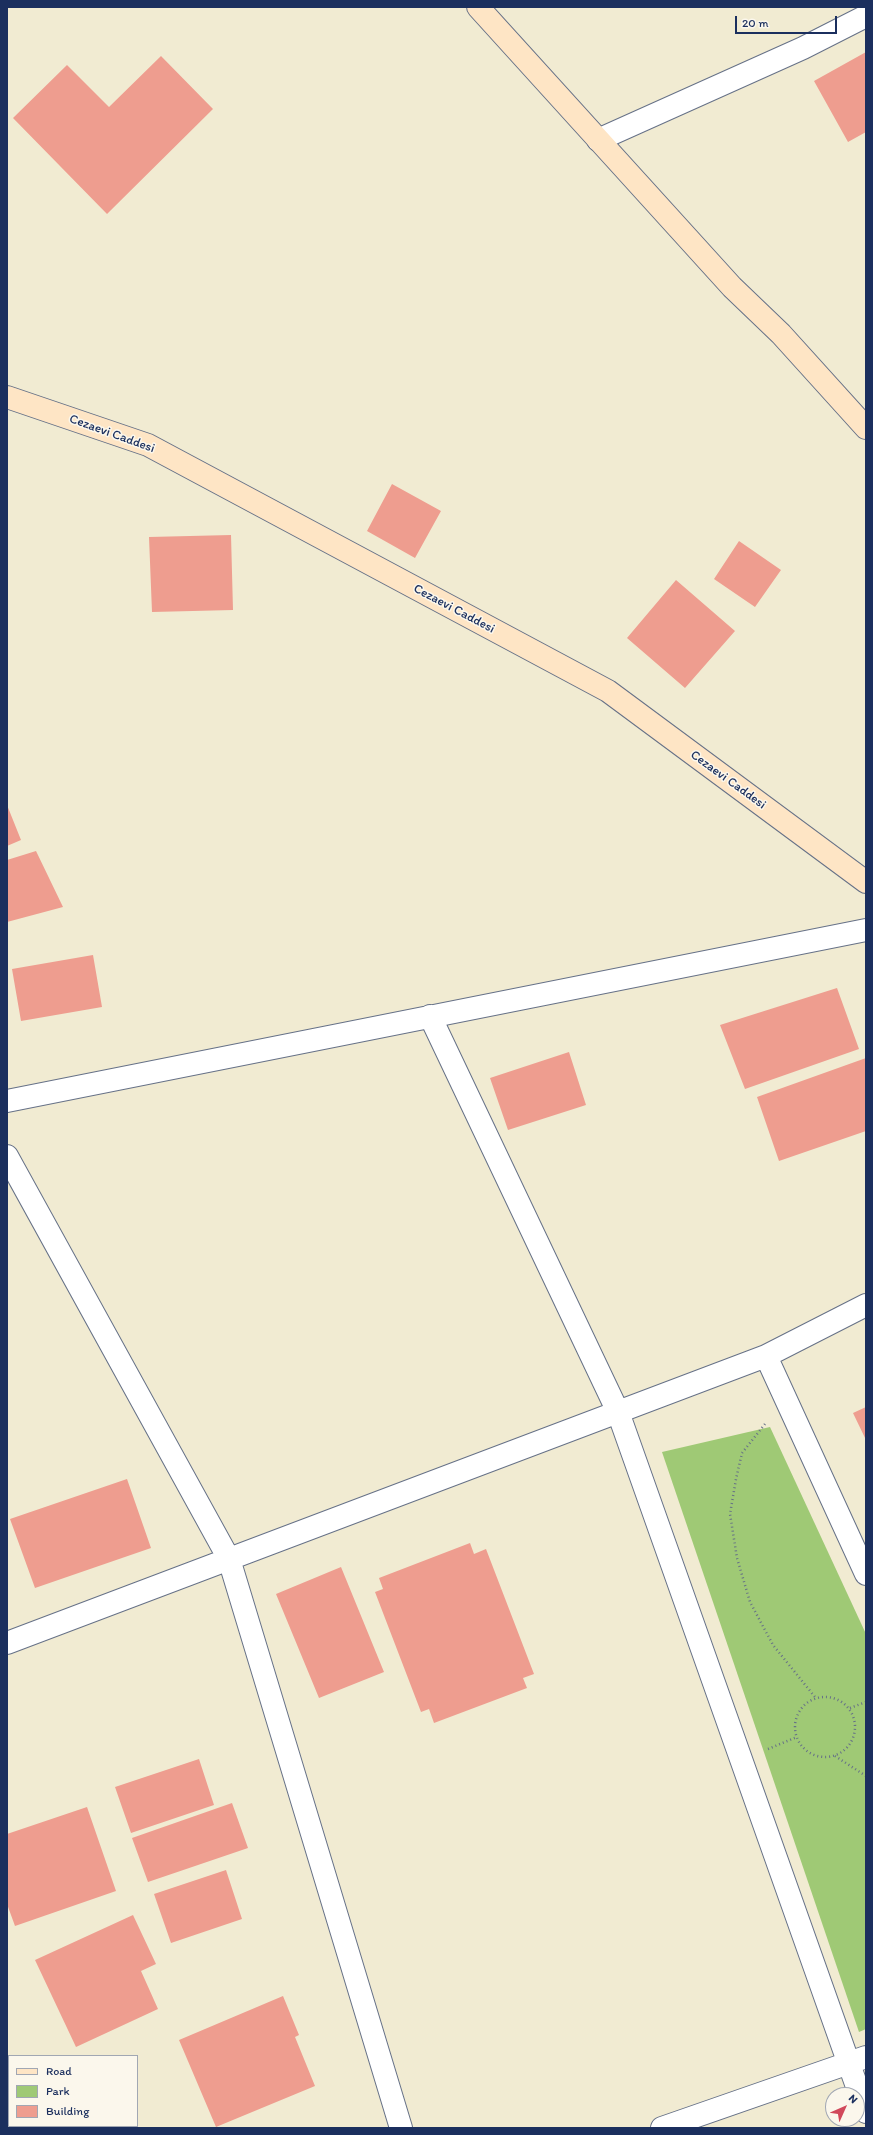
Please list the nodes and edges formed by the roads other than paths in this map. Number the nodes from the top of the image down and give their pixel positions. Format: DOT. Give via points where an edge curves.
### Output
graph roads {
  1 [pos="478,7"];
  2 [pos="866,16"];
  3 [pos="598,140"];
  4 [pos="7,397"];
  5 [pos="866,428"];
  6 [pos="866,882"];
  7 [pos="866,930"];
  8 [pos="430,1016"];
  9 [pos="7,1100"];
  10 [pos="7,1156"];
  11 [pos="866,1305"];
  12 [pos="766,1356"];
  13 [pos="618,1412"];
  14 [pos="229,1559"];
  15 [pos="866,1574"];
  16 [pos="7,1643"];
  17 [pos="857,2060"];
  18 [pos="866,2112"];
  19 [pos="401,2128"];
  20 [pos="662,2128"];
  1 -- 3 [label="street"];
  2 -- 3 [label="street" via="803,48"];
  3 -- 5 [label="street" via="732,287 781,334"];
  4 -- 6 [label="street, Cezaevi Caddesi" via="148,445 608,691"];
  7 -- 8 [label="street"];
  8 -- 9 [label="street"];
  8 -- 13 [label="street"];
  10 -- 14 [label="street"];
  11 -- 12 [label="street"];
  12 -- 13 [label="street"];
  12 -- 15 [label="street"];
  13 -- 14 [label="street"];
  13 -- 17 [label="street"];
  14 -- 16 [label="street"];
  14 -- 19 [label="street"];
  17 -- 18 [label="street"];
  17 -- 20 [label="street"];
}
